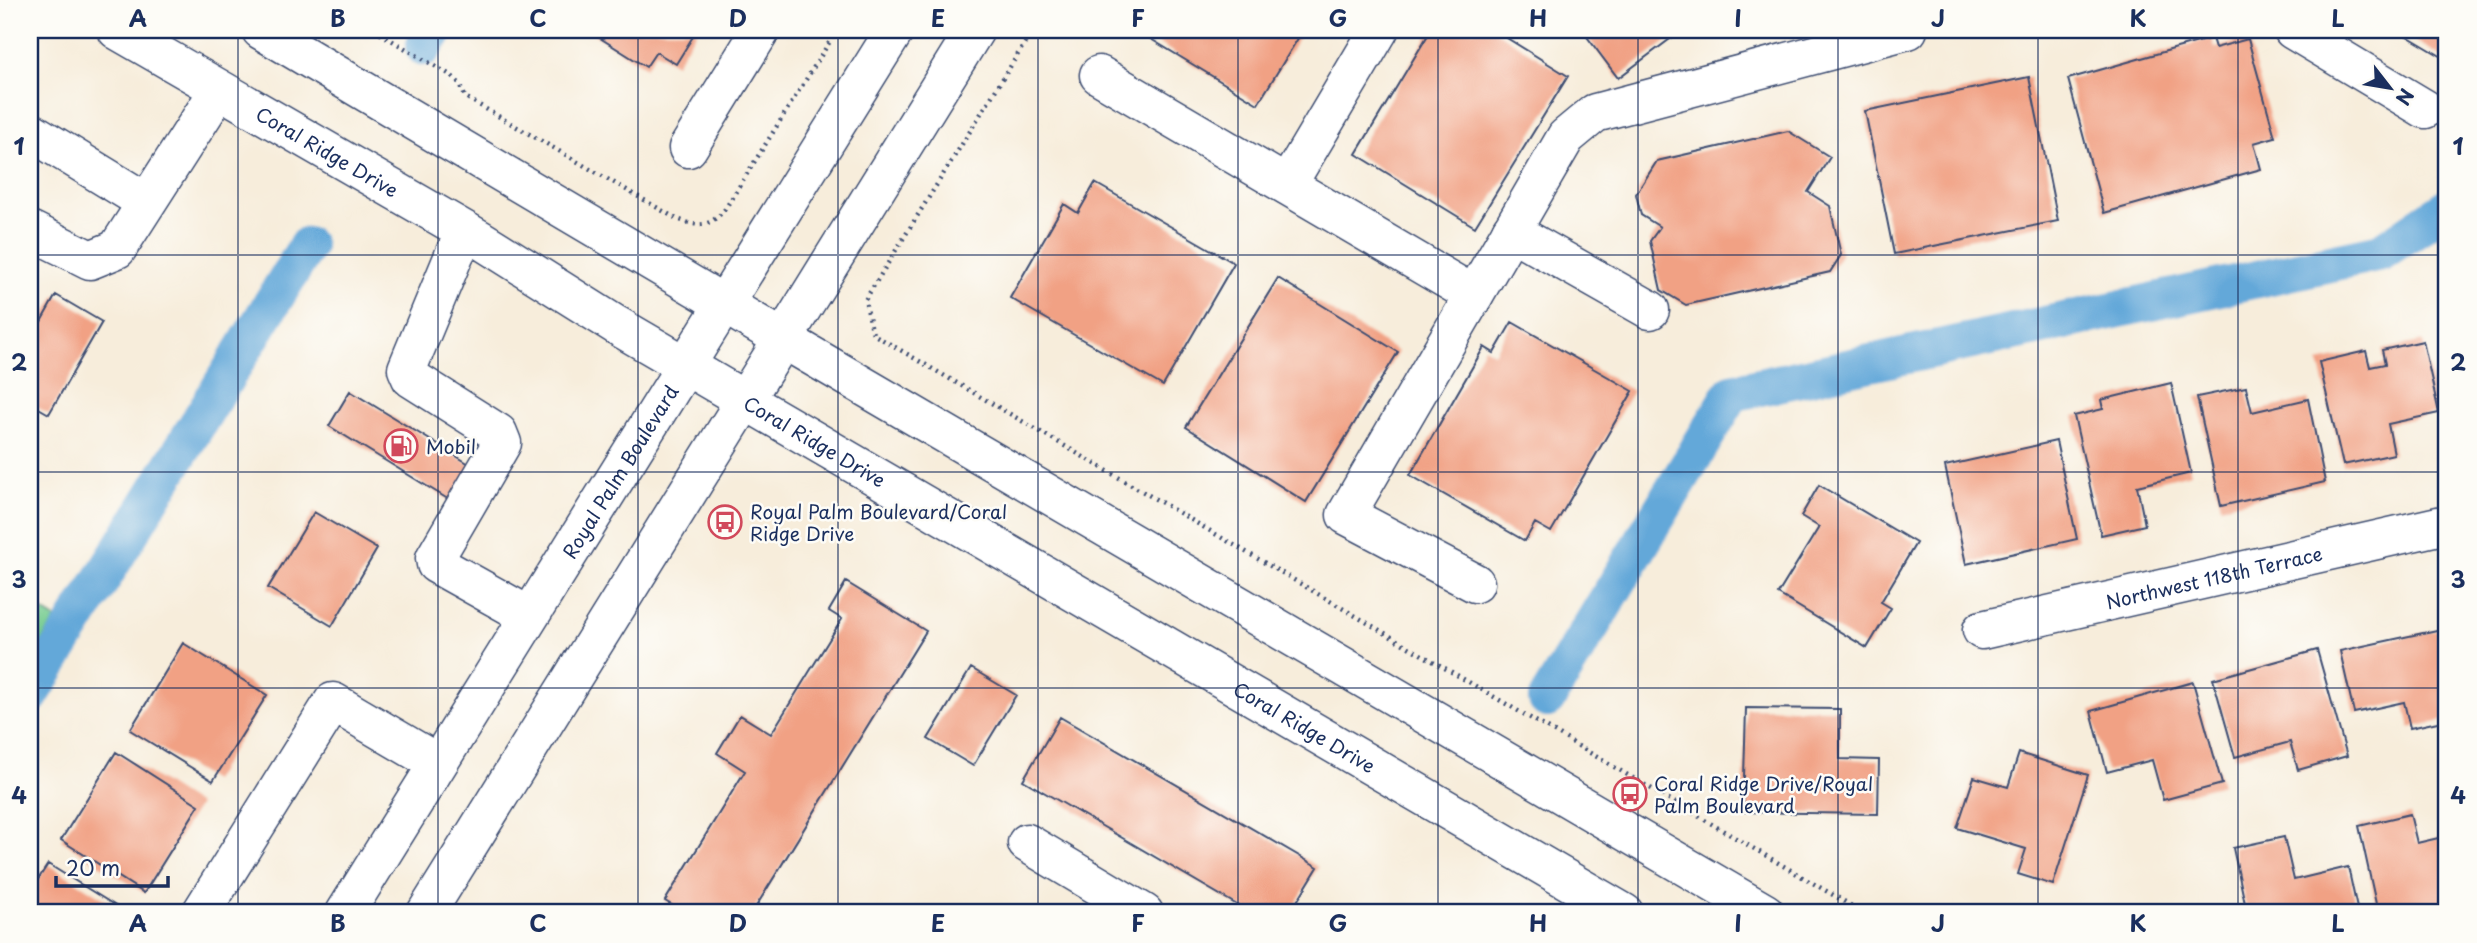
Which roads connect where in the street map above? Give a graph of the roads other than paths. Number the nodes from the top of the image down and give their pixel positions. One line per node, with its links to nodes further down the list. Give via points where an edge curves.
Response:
1 (117, 30): 11 (main road, Coral Ridge Drive)
2 (261, 30): 21 (main road)
3 (761, 30): 14 (main road)
4 (895, 30): 21 (main road, Royal Palm Boulevard)
5 (975, 30): 23 (main road)
6 (1379, 30): 15 (main road)
7 (1908, 30): 9 (main road)
8 (2293, 30): 12 (main road)
9 (1844, 38): 19 (main road, via 1595,113 1566,137)
10 (1099, 75): 15 (main road)
11 (219, 89): 16 (main road); 18 (main road, Coral Ridge Drive)
12 (2425, 108)
13 (30, 131): 16 (main road)
14 (688, 148)
15 (1287, 185): 20 (main road)
16 (146, 202): 17 (main road, via 117,249 90,260)
17 (30, 230)
18 (467, 232): 24 (main road, Coral Ridge Drive); 28 (main road, via 407,369 411,378 498,433 502,443 435,558 436,564)
19 (1511, 232): 20 (main road); 22 (main road)
20 (1474, 295): 27 (main road, via 1346,515)
21 (724, 303): 23 (main road); 24 (main road, Royal Palm Boulevard)
22 (1650, 310)
23 (783, 339): 25 (main road); 37 (main road)
24 (687, 365): 25 (main road, Coral Ridge Drive); 28 (main road, Royal Palm Boulevard)
25 (746, 400): 34 (main road); 36 (main road, Coral Ridge Drive)
26 (2447, 524): 29 (main road, Northwest 118th Terrace)
27 (1475, 583)
28 (528, 616): 30 (main road, Royal Palm Boulevard)
29 (1982, 630)
30 (437, 763): 32 (main road, via 333,702); 33 (main road, Royal Palm Boulevard)
31 (1027, 843): 35 (main road)
32 (201, 913)
33 (345, 913)
34 (426, 913)
35 (1144, 913)
36 (1624, 913)
37 (1765, 913)

